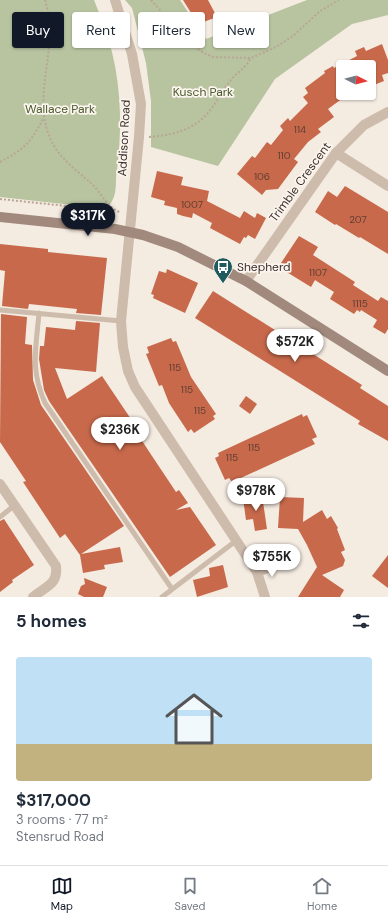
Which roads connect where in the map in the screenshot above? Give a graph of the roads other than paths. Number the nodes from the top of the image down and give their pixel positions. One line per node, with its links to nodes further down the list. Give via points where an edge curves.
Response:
1 (115, 0): 6 (street, Addison Road, via 132,54 140,104 140,137)
2 (388, 112): 3 (street, Trimble Crescent, via 364,125)
3 (336, 153): 4 (street); 7 (street, Trimble Crescent)
4 (388, 186)
5 (0, 217): 6 (street)
6 (129, 232): 7 (street, via 178,247); 10 (street, Addison Road)
7 (246, 281): 11 (street)
8 (0, 310): 9 (lane)
9 (39, 313): 10 (lane); 18 (lane, via 34,365 37,386)
10 (120, 321): 15 (street, Addison Road, via 122,347 135,387)
11 (388, 371)
12 (0, 484): 13 (street)
13 (14, 505): 14 (lane); 19 (street, via 56,566 55,582)
14 (0, 517)
15 (237, 540): 17 (street, Addison Road); 18 (lane)
16 (278, 564): 17 (street)
17 (257, 572): 21 (street, Addison Road)
18 (172, 589): 20 (lane)
19 (33, 597)
20 (162, 597)
21 (265, 597)

